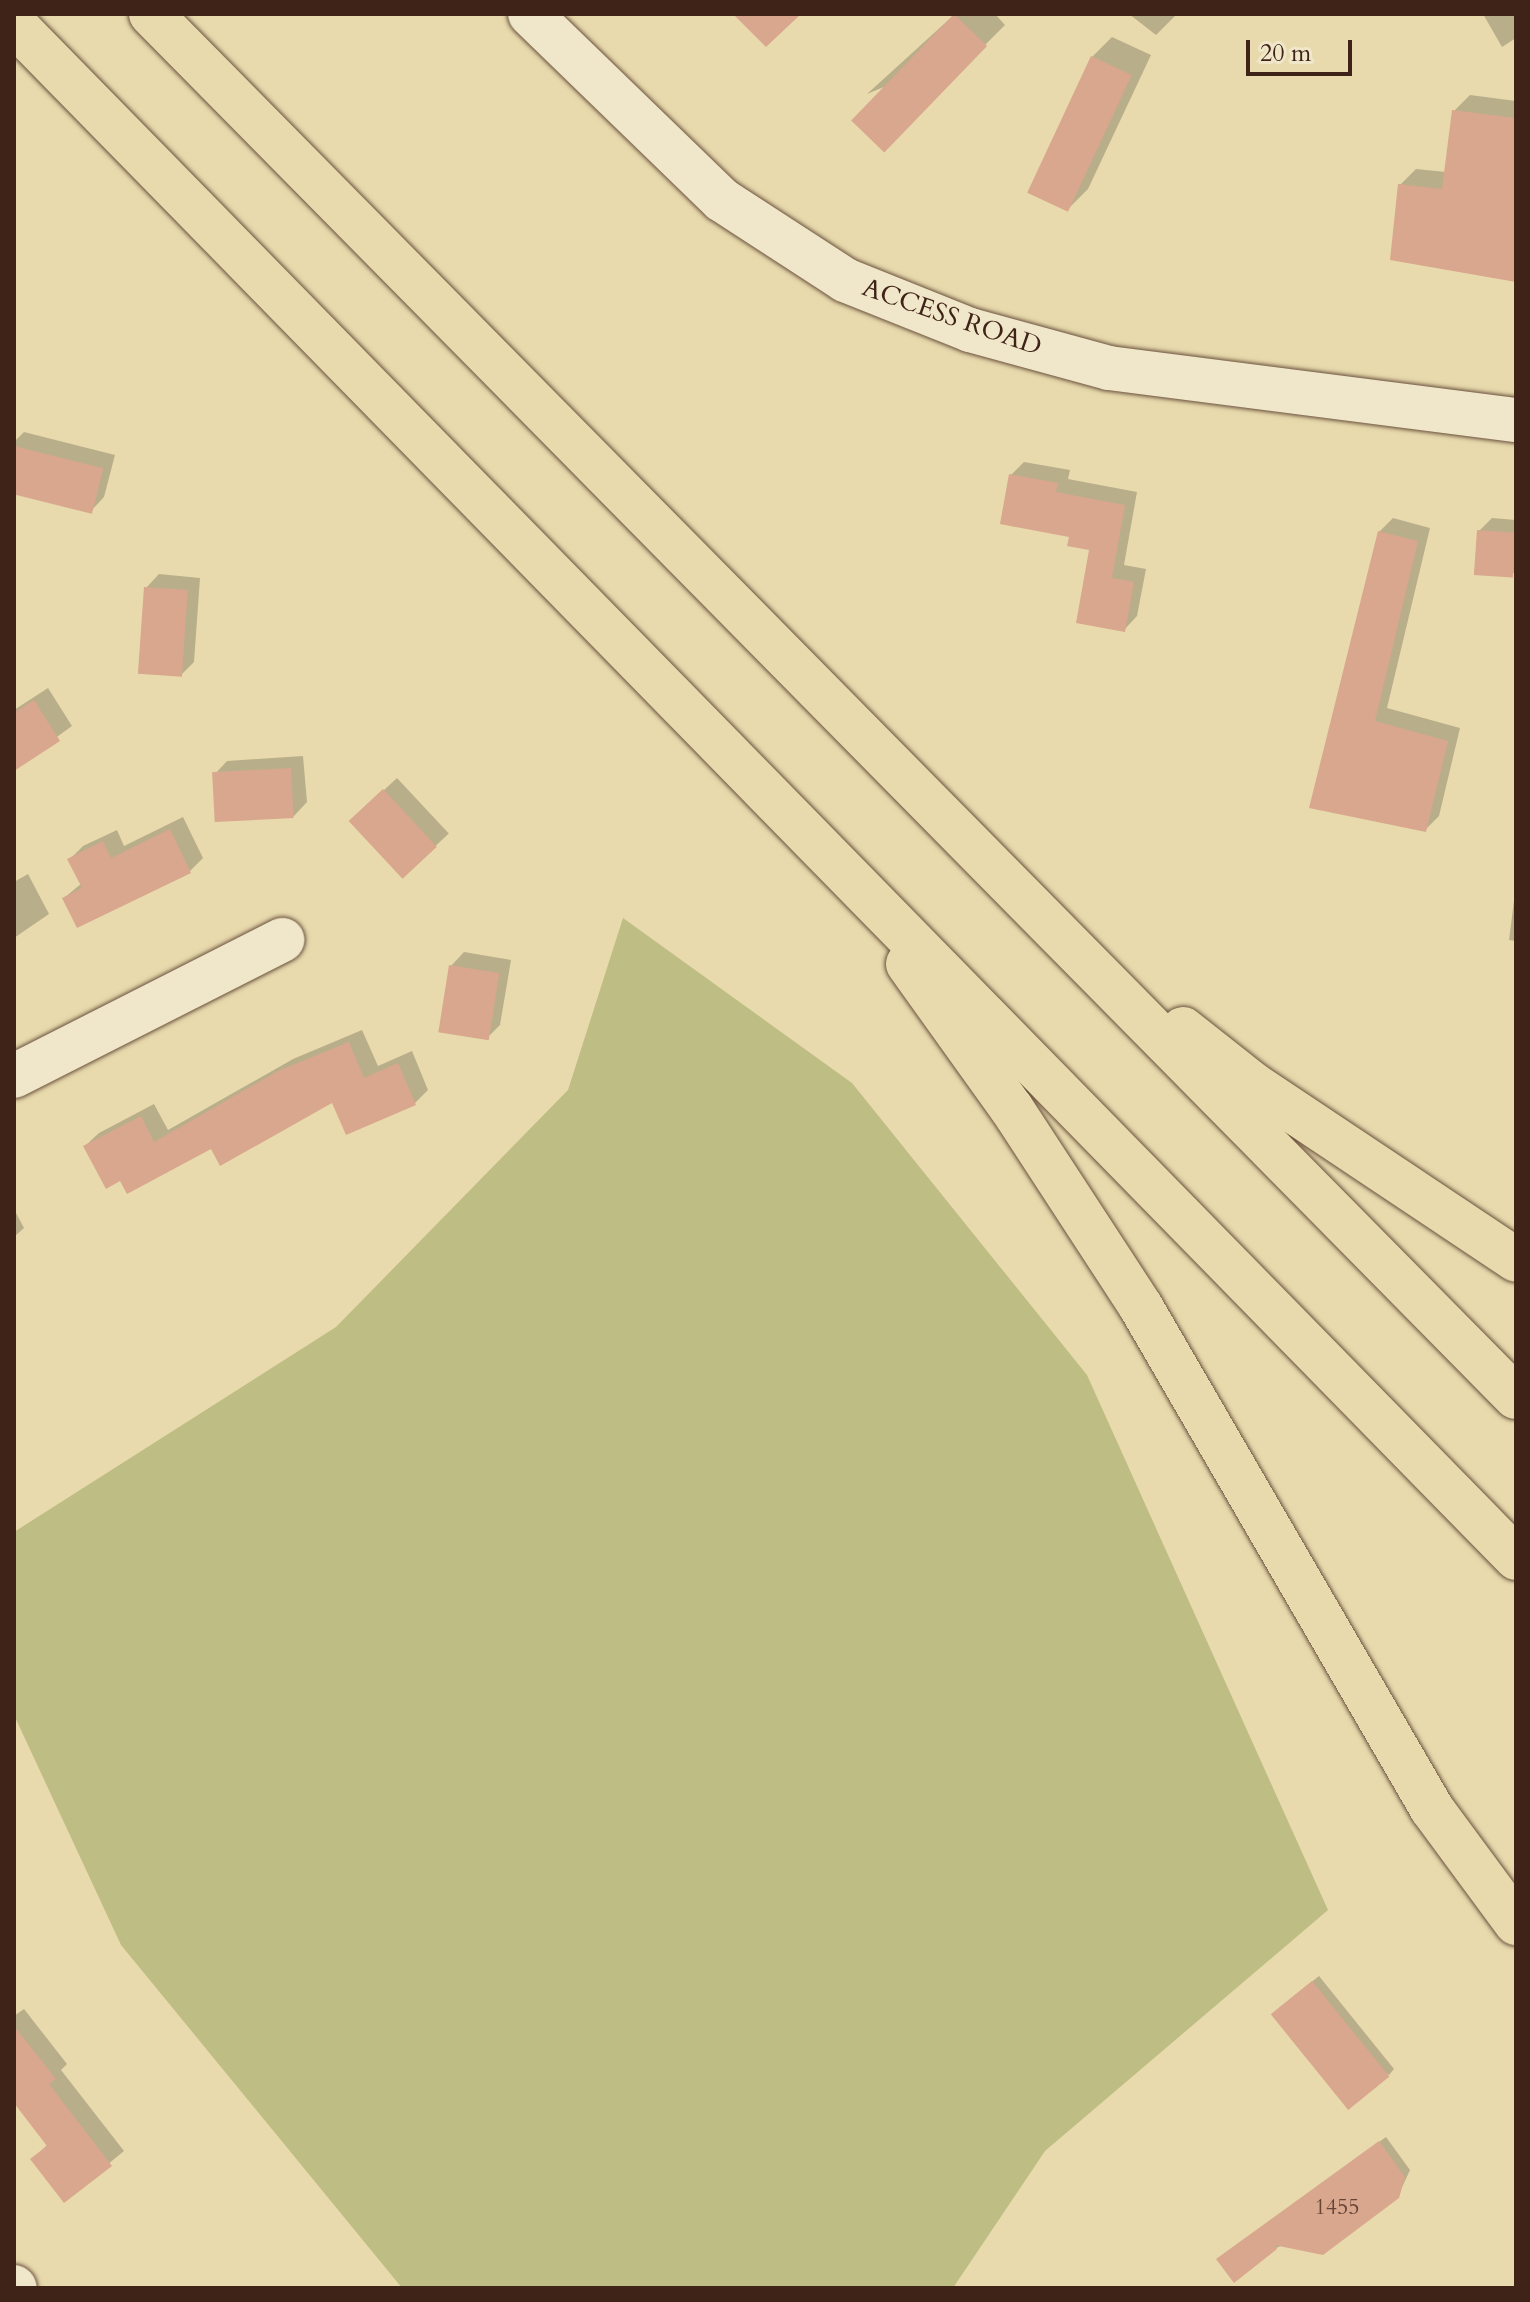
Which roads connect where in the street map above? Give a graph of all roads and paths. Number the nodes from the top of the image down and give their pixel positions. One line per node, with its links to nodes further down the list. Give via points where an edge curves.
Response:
1 (151, 14): 6 (highway)
2 (530, 14): 4 (street, ACCESS ROAD, via 722,200 845,280 970,330 1109,368)
3 (14, 24): 5 (highway)
4 (1516, 420)
5 (815, 836): 11 (highway); 12 (highway, via 1012,1109 1124,1280 1432,1809)
6 (1025, 903): 9 (highway, via 1254,1085); 10 (highway)
7 (282, 940): 8 (street)
8 (14, 1076)
9 (1516, 1260)
10 (1516, 1397)
11 (1516, 1558)
12 (1516, 1923)

